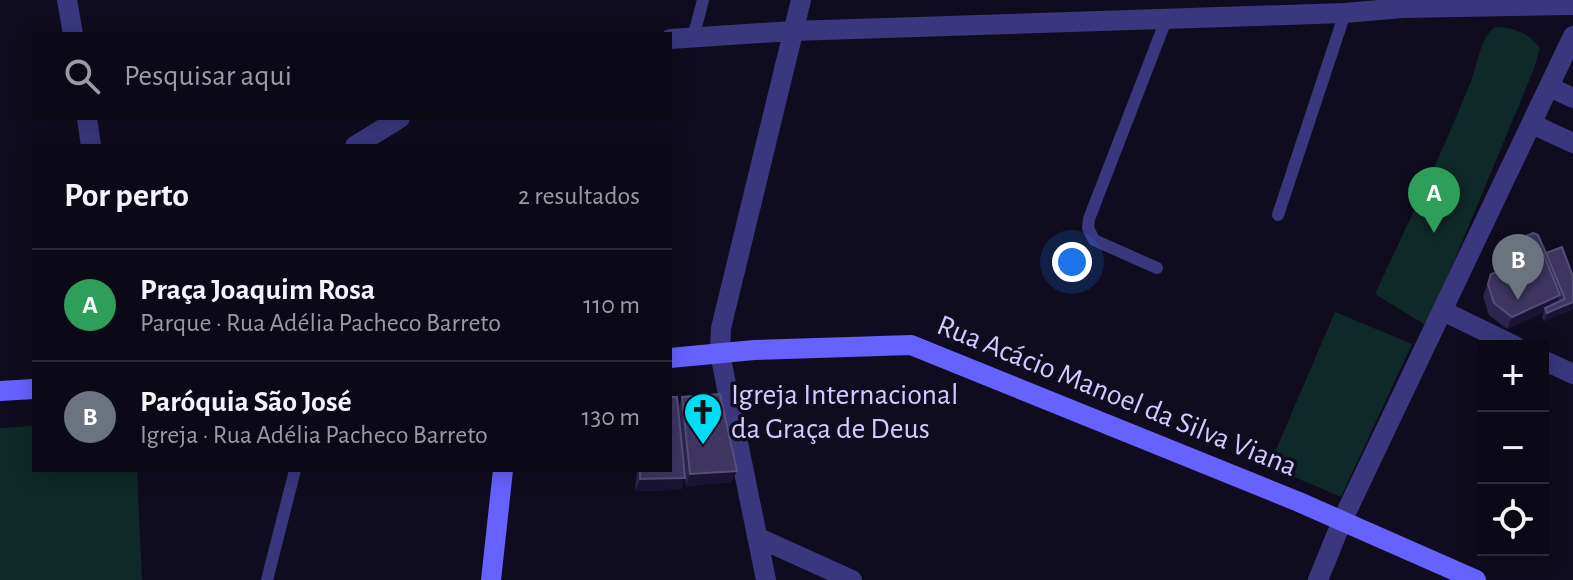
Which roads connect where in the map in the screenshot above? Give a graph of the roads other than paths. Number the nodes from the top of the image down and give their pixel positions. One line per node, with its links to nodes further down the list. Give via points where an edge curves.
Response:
1 (67, 0): 9 (street)
2 (703, 0): 11 (lane)
3 (801, 0): 8 (street)
4 (1404, 4): 5 (street); 6 (street)
5 (1573, 5)
6 (1345, 13): 7 (street); 21 (lane)
7 (1166, 20): 8 (street); 22 (lane, via 1088,228 1094,240)
8 (792, 31): 11 (street); 25 (street, via 721,328)
9 (73, 32)
10 (1573, 36): 13 (street)
11 (693, 38): 12 (street)
12 (672, 39)
13 (1550, 87): 14 (street); 17 (street)
14 (1573, 98)
15 (87, 120): 19 (street)
16 (397, 120): 20 (street)
17 (1532, 124): 18 (street); 23 (street)
18 (1573, 143)
19 (91, 144)
20 (358, 144)
21 (1278, 215)
22 (1157, 268)
23 (1443, 311): 24 (street); 33 (street)
24 (1503, 340)
25 (720, 354): 26 (main road, Rua Acácio Manoel da Silva Viana); 33 (main road, Rua Acácio Manoel da Silva Viana, via 911,345); 34 (street)
26 (672, 358)
27 (1549, 363): 28 (street)
28 (1573, 374)
29 (32, 389): 30 (main road)
30 (0, 391)
31 (294, 472): 35 (lane)
32 (503, 472): 36 (main road)
33 (1342, 521): 39 (street); 40 (main road, Rua Acácio Manoel da Silva Viana)
34 (759, 538): 37 (street); 38 (street)
35 (267, 580)
36 (491, 580)
37 (766, 580)
38 (852, 580)
39 (1318, 580)
40 (1476, 580)

